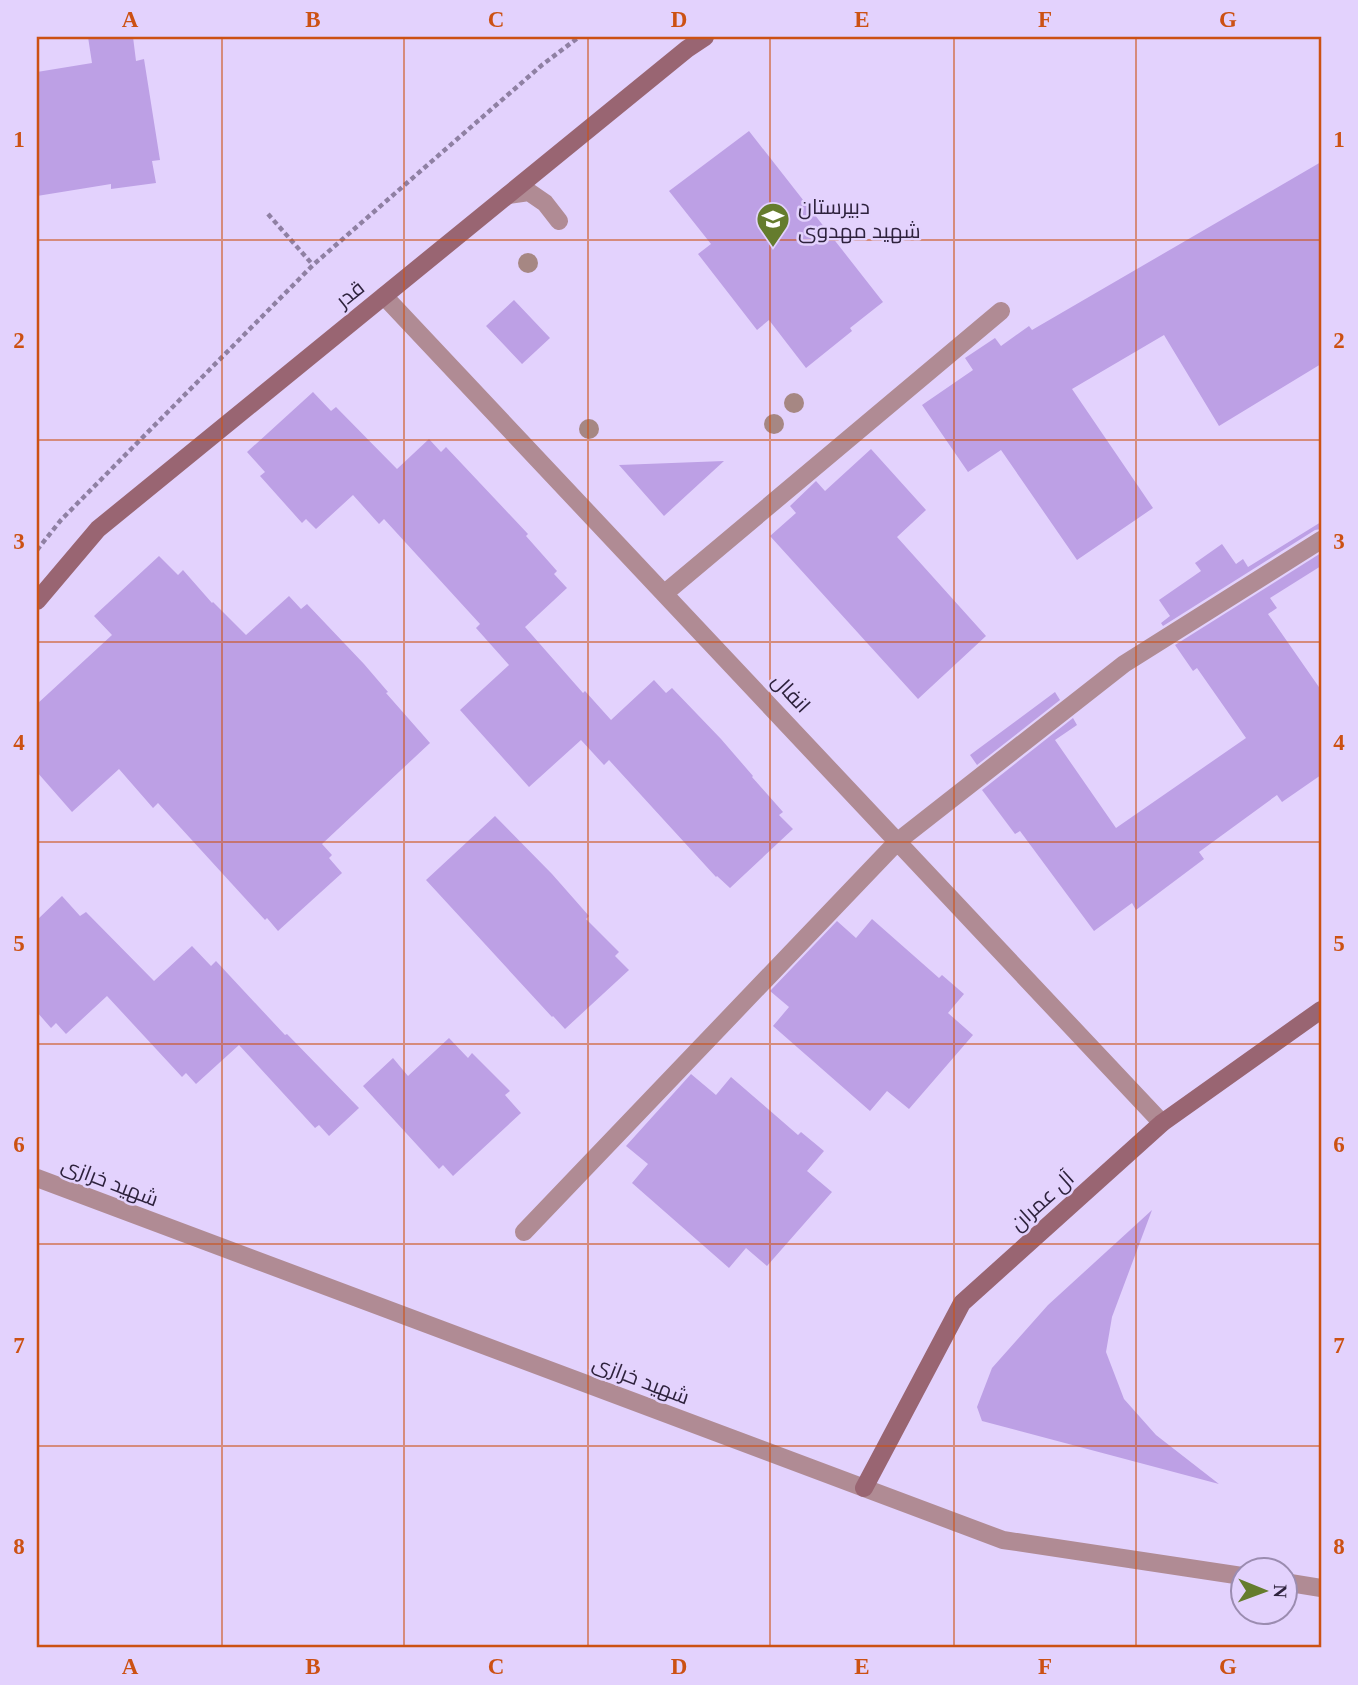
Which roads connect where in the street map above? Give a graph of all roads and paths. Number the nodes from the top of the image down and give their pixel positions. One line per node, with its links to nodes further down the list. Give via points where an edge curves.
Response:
1 (579, 37): 6 (path)
2 (705, 37): 3 (street, قدر)
3 (508, 195): 5 (street, via 528,192 545,203); 7 (street, قدر)
4 (268, 214): 6 (path)
5 (559, 221)
6 (313, 265): 10 (path, via 61,520)
7 (384, 296): 11 (street, انفال); 12 (street, قدر, via 98,529)
8 (1001, 311): 11 (street)
9 (1321, 540): 13 (street, via 1124,664)
10 (37, 550)
11 (665, 593): 13 (street, انفال)
12 (37, 601)
13 (898, 841): 15 (street, انفال); 17 (street)
14 (1321, 1010): 15 (street, آل عمران)
15 (1162, 1124): 18 (street, آل عمران, via 962,1303)
16 (37, 1178): 18 (street, شهید خرازی)
17 (524, 1232)
18 (864, 1488): 19 (street, شهید خرازی, via 1003,1539)
19 (1228, 1574)
20 (1298, 1584): 21 (street)
21 (1321, 1588)

